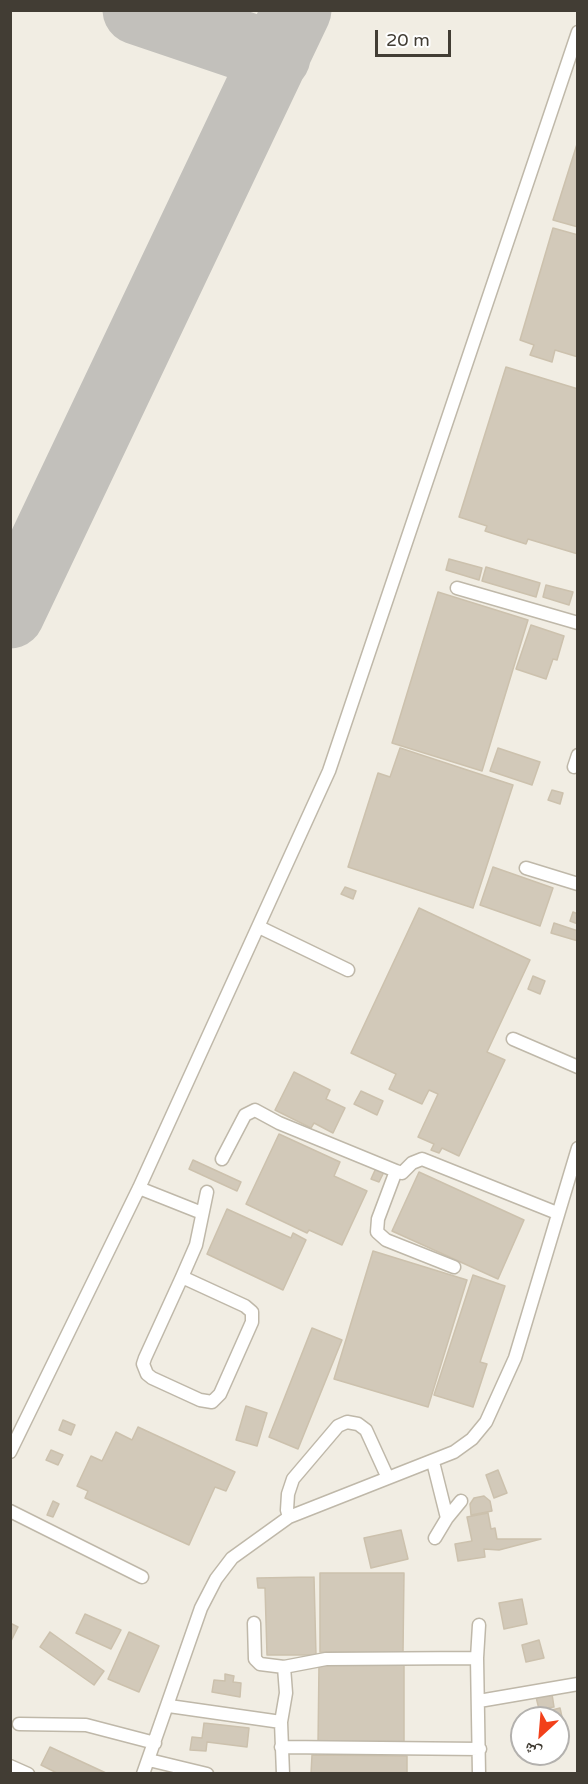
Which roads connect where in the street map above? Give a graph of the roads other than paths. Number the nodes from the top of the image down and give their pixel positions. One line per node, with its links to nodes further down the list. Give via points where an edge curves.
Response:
1 (578, 32): 6 (lane, via 344,732)
2 (457, 588): 3 (lane)
3 (578, 623)
4 (526, 868): 5 (lane)
5 (578, 884)
6 (259, 927): 7 (lane); 13 (lane)
7 (348, 970)
8 (513, 1039): 9 (lane)
9 (578, 1067)
10 (578, 1148): 16 (lane)
11 (222, 1159): 12 (lane, via 245,1115 255,1110)
12 (396, 1171): 16 (lane, via 402,1173 422,1159); 17 (lane, via 377,1232 386,1240)
13 (139, 1188): 15 (lane); 19 (lane)
14 (207, 1192): 15 (lane)
15 (202, 1213): 18 (lane, via 200,1235)
16 (557, 1213): 20 (lane, via 515,1358 486,1422 454,1452)
17 (454, 1267)
18 (182, 1276): 18 (lane, via 145,1358 144,1369 152,1378 212,1402 252,1322 252,1312)
19 (10, 1452)
20 (433, 1462): 21 (lane); 25 (lane)
21 (387, 1476): 24 (lane); 24 (lane, via 366,1430 347,1422 338,1426 293,1479 288,1494)
22 (461, 1501): 25 (lane)
23 (10, 1511): 27 (lane)
24 (289, 1517): 34 (lane, via 232,1558 216,1579 201,1608)
25 (447, 1518): 26 (lane)
26 (435, 1538)
27 (142, 1577)
28 (254, 1623): 31 (lane, via 257,1662)
29 (480, 1625): 30 (lane)
30 (477, 1658): 31 (lane, via 326,1659); 33 (lane)
31 (284, 1667): 35 (lane, via 286,1693)
32 (578, 1684): 33 (lane)
33 (479, 1701): 39 (lane)
34 (169, 1706): 35 (lane); 37 (lane)
35 (281, 1722): 38 (lane)
36 (19, 1724): 37 (lane, via 86,1725)
37 (155, 1743): 40 (lane)
38 (281, 1747): 39 (lane); 45 (lane)
39 (480, 1749): 46 (lane)
40 (149, 1760): 43 (lane); 44 (lane)
41 (10, 1766): 42 (lane)
42 (28, 1773)
43 (143, 1773)
44 (207, 1773)
45 (283, 1773)
46 (479, 1773)

